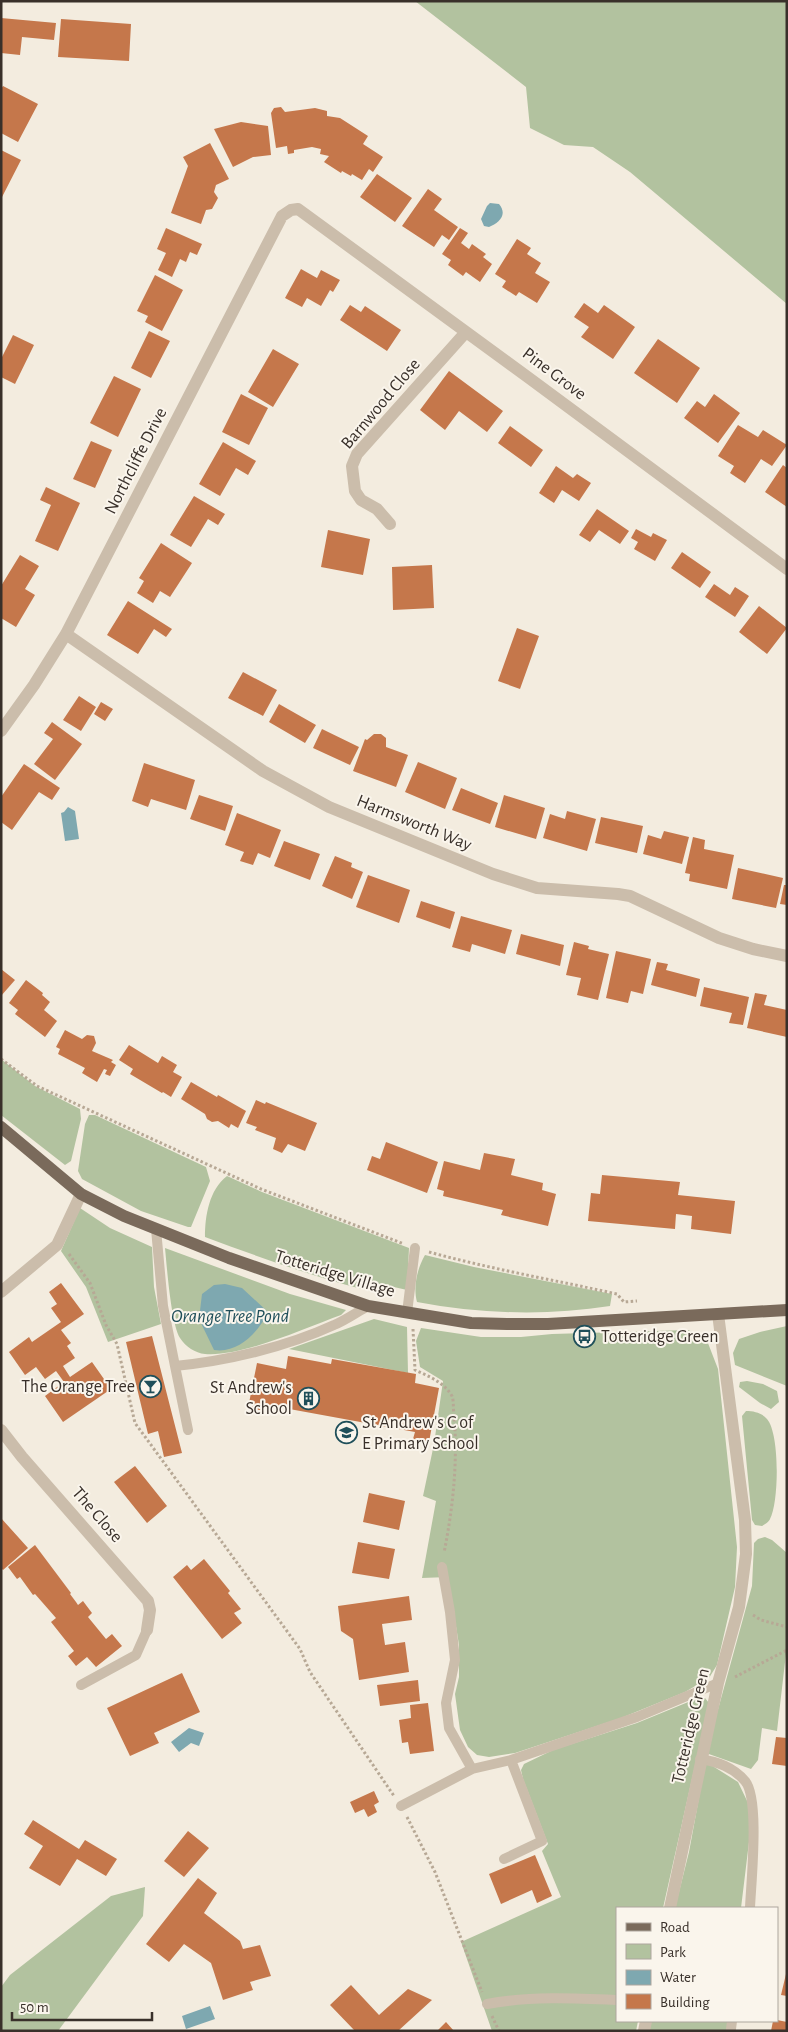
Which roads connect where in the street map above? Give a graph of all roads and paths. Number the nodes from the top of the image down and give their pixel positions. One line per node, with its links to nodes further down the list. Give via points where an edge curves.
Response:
1 (298, 209): 2 (street, Pine Grove); 5 (street, Northcliffe Drive, via 282,216)
2 (466, 332): 3 (street, Barnwood Close, via 354,460 354,491); 4 (street, Pine Grove)
3 (390, 524)
4 (787, 569)
5 (66, 634): 6 (street, Northcliffe Drive); 7 (street, Harmsworth Way, via 263,771 329,807 502,877 537,888 630,896 719,938)
6 (1, 731)
7 (787, 956)
8 (1, 1059): 13 (path, via 37,1086 253,1185)
9 (1, 1127): 10 (main road, Totteridge Village)
10 (81, 1194): 11 (main road, Totteridge Village); 12 (street)
11 (156, 1229): 16 (main road, Totteridge Village); 21 (lane, via 163,1306)
12 (60, 1241): 14 (street); 34 (path, via 90,1284 117,1344 135,1423 300,1649 310,1672)
13 (415, 1248): 15 (path, via 474,1264 617,1294 624,1302); 18 (lane)
14 (1, 1292)
15 (643, 1301)
16 (368, 1306): 18 (main road, Totteridge Village); 21 (lane, via 334,1325 228,1360)
17 (787, 1310): 19 (main road, Totteridge Village)
18 (407, 1313): 19 (main road, Totteridge Village, via 507,1324)
19 (718, 1314): 25 (street, Totteridge Green, via 745,1520 746,1554)
20 (413, 1326): 24 (path, via 414,1370 432,1377 452,1397 456,1442 453,1507)
21 (175, 1366): 23 (lane)
22 (1, 1430): 27 (street, The Close, via 148,1601)
23 (188, 1430)
24 (442, 1567): 33 (lane, via 455,1660 446,1703 450,1728)
25 (739, 1607): 26 (path, via 761,1620); 30 (street, Totteridge Green)
26 (787, 1627)
27 (147, 1630): 29 (lane, via 136,1655)
28 (787, 1650): 30 (path)
29 (81, 1685)
30 (717, 1685): 31 (street, Totteridge Green); 32 (lane)
31 (700, 1759): 36 (street, Totteridge Green); 37 (lane, via 722,1763 746,1782 754,1806)
32 (511, 1760): 33 (lane); 35 (lane, via 542,1842)
33 (472, 1769): 34 (lane)
34 (401, 1806): 39 (path, via 435,1872)
35 (504, 1858)
36 (670, 1907)
37 (750, 1907)
38 (616, 2000): 39 (lane, via 512,1999)
39 (487, 2004)

